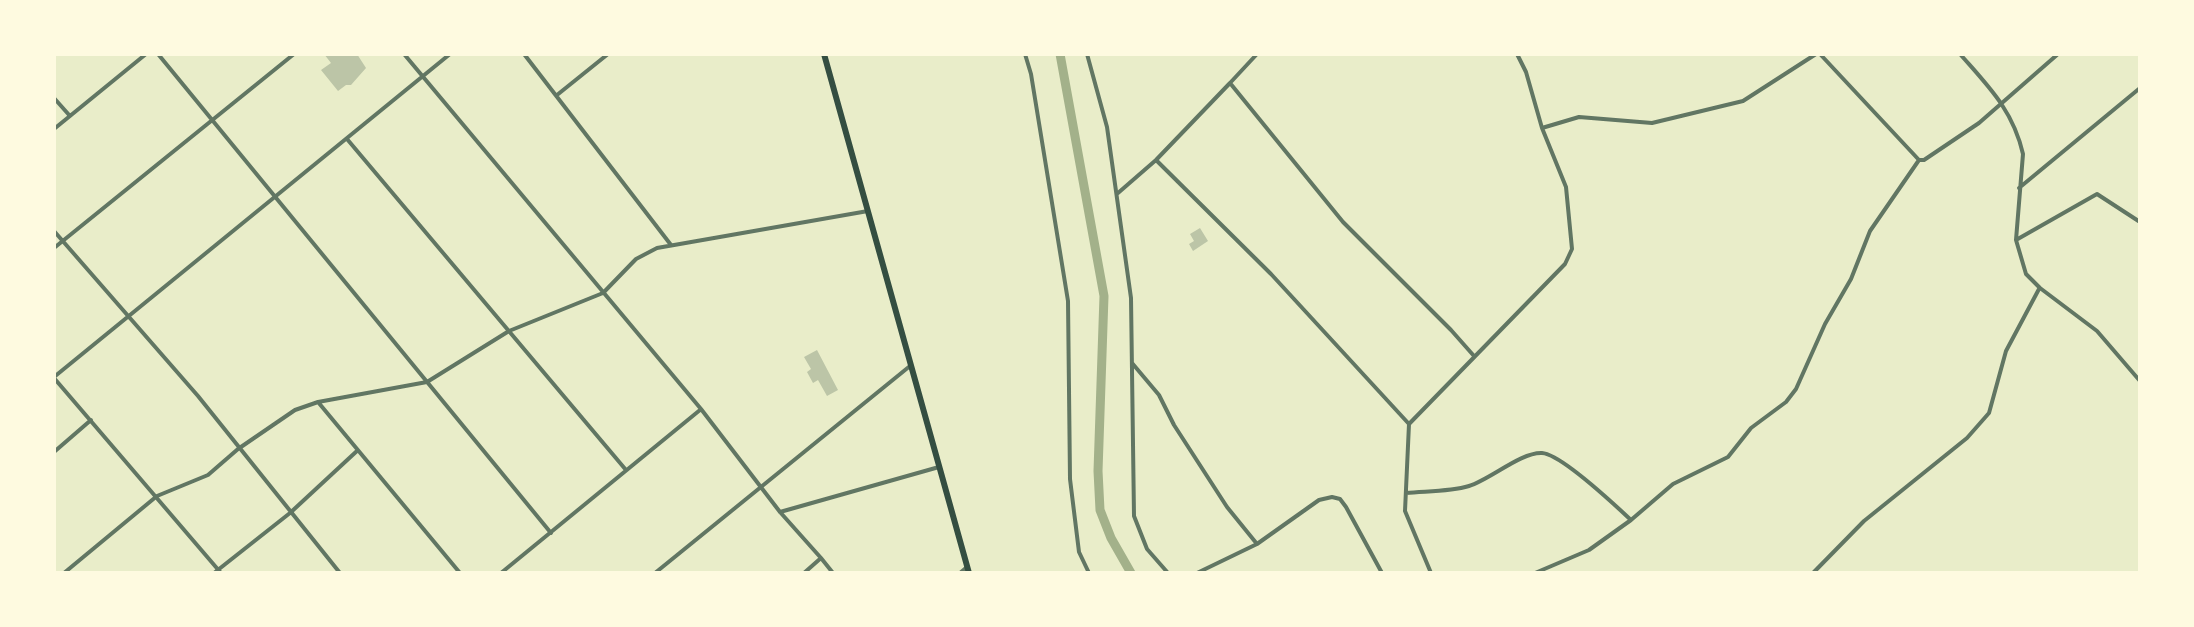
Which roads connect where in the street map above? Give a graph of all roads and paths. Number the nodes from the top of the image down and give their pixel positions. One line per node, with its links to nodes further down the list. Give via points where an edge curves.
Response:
1 (133, 54): 17 (street)
2 (146, 54): 17 (street)
3 (158, 54): 25 (street)
4 (294, 54): 25 (street)
5 (404, 54): 18 (street)
6 (450, 54): 18 (street)
7 (524, 54): 21 (street)
8 (608, 54): 21 (street)
9 (824, 54): 34 (highway)
10 (1025, 54): 79 (street, via 1067,292 1070,479 1079,552)
11 (1087, 54): 32 (street)
12 (1257, 54): 19 (street)
13 (1517, 54): 26 (street)
14 (1818, 54): 26 (street, via 1743,101 1652,123 1579,117); 30 (street)
15 (1960, 54): 23 (street)
16 (2058, 54): 23 (street)
17 (138, 60): 24 (street)
18 (423, 77): 28 (street); 42 (street)
19 (1230, 83): 29 (street); 45 (street, via 1343,222)
20 (2140, 88): 31 (street)
21 (557, 95): 39 (street)
22 (54, 98): 24 (street)
23 (2003, 102): 30 (street); 31 (street, via 2023,154)
24 (70, 116): 27 (street)
25 (212, 119): 33 (street); 38 (street)
26 (1542, 128): 45 (street, via 1566,187 1572,249 1565,264)
27 (54, 129)
28 (347, 139): 33 (street); 44 (street)
29 (1156, 160): 32 (street); 54 (street, via 1271,274)
30 (1919, 160): 65 (street, via 1870,231 1851,279 1786,402 1751,428 1728,457 1673,484)
31 (2019, 188): 37 (street)
32 (1118, 193): 46 (street, via 1131,298)
33 (276, 197): 43 (street); 50 (street)
34 (868, 211): 39 (street); 47 (highway)
35 (2140, 222): 37 (street, via 2097,194)
36 (54, 231): 38 (street)
37 (2016, 240): 41 (street, via 2026,274)
38 (63, 241): 40 (street); 43 (street)
39 (671, 245): 42 (street, via 636,259)
40 (54, 248)
41 (2040, 288): 49 (street, via 2097,331); 85 (street, via 2006,351 1989,413 1967,438 1864,521)
42 (603, 293): 44 (street); 52 (street)
43 (129, 318): 48 (street); 55 (street)
44 (509, 331): 50 (street); 59 (street)
45 (1474, 356): 54 (street)
46 (1131, 362): 67 (street, via 1159,395 1227,507); 80 (street, via 1134,516 1147,549)
47 (910, 366): 58 (highway); 60 (street)
48 (54, 378): 53 (street)
49 (2140, 381)
50 (427, 382): 51 (street); 66 (street)
51 (318, 402): 55 (street, via 295,410); 56 (street)
52 (701, 409): 59 (street); 60 (street)
53 (91, 420): 57 (street); 62 (street)
54 (1409, 424): 61 (street)
55 (238, 449): 62 (street, via 200,480); 64 (street)
56 (358, 450): 64 (street); 73 (street)
57 (54, 452)
58 (939, 467): 63 (street); 69 (highway)
59 (626, 470): 66 (street)
60 (762, 488): 63 (street); 75 (street)
61 (1406, 493): 65 (street, via 1466,487 1530,454 1545,453 1592,484); 83 (street, via 1405,511)
62 (157, 496): 70 (street); 71 (street)
63 (780, 512): 68 (street)
64 (290, 513): 70 (street); 72 (street)
65 (1631, 520): 84 (street, via 1589,550)
66 (551, 533): 74 (street)
67 (1257, 544): 81 (street); 82 (street, via 1319,500 1332,497 1346,507)
68 (821, 558): 76 (street); 77 (street)
69 (968, 570): 78 (street)
70 (218, 572)
71 (64, 573)
72 (340, 573)
73 (460, 573)
74 (501, 573)
75 (655, 573)
76 (804, 573)
77 (833, 573)
78 (960, 573)
79 (1089, 573)
80 (1168, 573)
81 (1197, 573)
82 (1382, 573)
83 (1431, 573)
84 (1535, 573)
85 (1813, 573)

